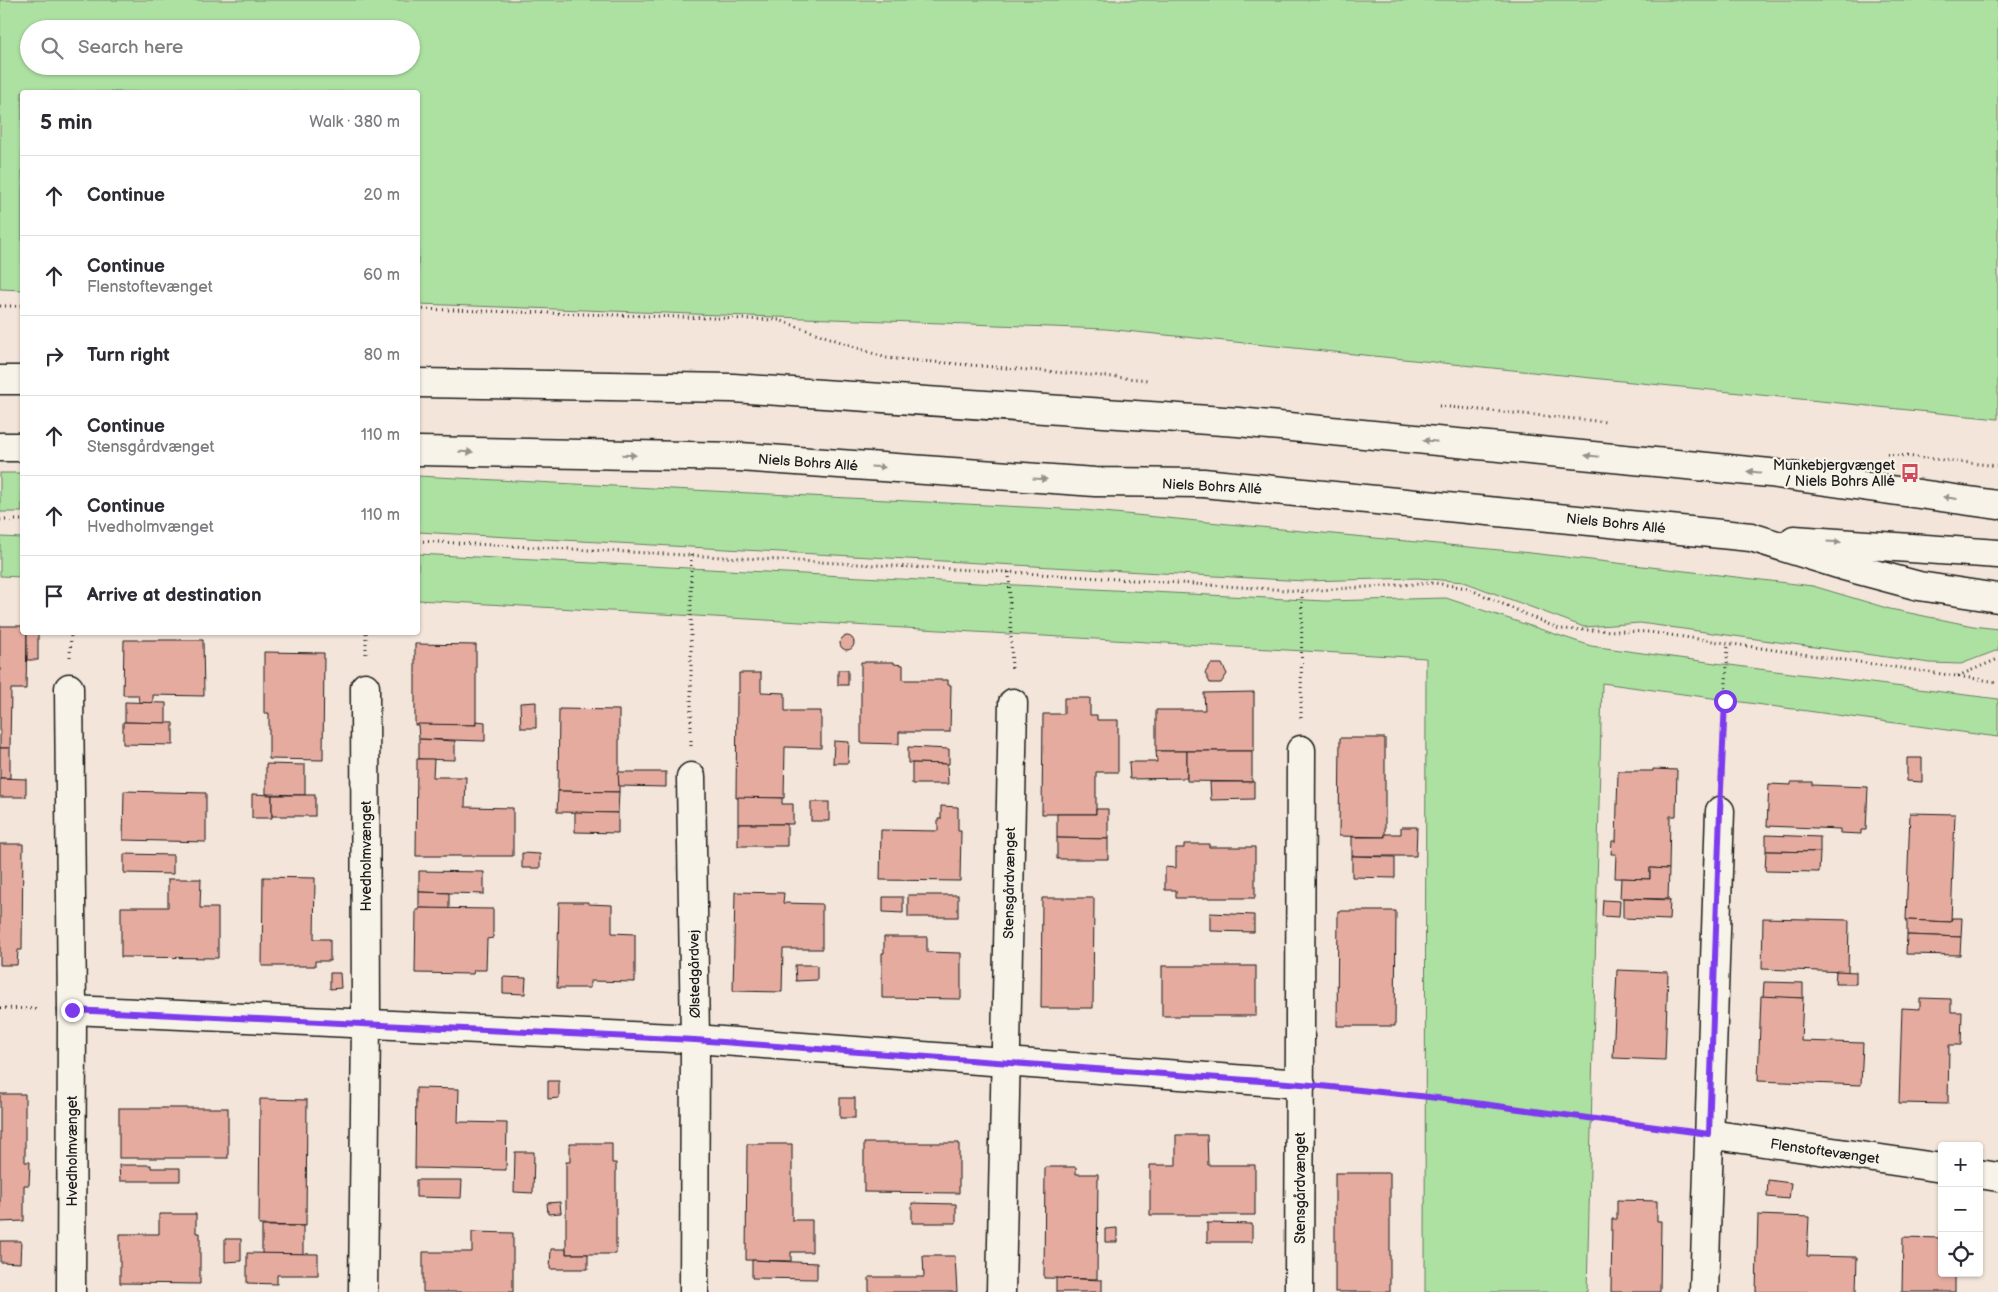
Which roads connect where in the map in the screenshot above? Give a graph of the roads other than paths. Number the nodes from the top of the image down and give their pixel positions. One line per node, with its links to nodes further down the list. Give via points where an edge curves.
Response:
1 (0, 380): 2 (street)
2 (20, 380)
3 (420, 383): 7 (street, one-way to 3, via 1770,474 1238,422 733,388)
4 (0, 447): 5 (street)
5 (20, 447)
6 (420, 452): 8 (street, Niels Bohrs Allé, one-way to 8, via 740,457 1095,482 1203,483)
7 (1998, 505)
8 (1750, 537): 9 (street, one-way to 9); 10 (street, Niels Bohrs Allé, via 1919,586)
9 (1998, 554)
10 (1998, 598)
11 (365, 687): 18 (street, Hvedholmvænget)
12 (69, 688): 17 (street, Hvedholmvænget)
13 (1013, 703): 20 (street, Stensgårdvænget)
14 (1301, 750): 21 (street, Stensgårdvænget)
15 (691, 777): 19 (street, Ølstedgårdvej)
16 (1720, 811): 22 (street)
17 (72, 1010): 18 (street); 26 (street, Hvedholmvænget)
18 (366, 1024): 19 (street); 27 (street, Hvedholmvænget)
19 (695, 1040): 20 (street); 28 (street, Ølstedgårdvej)
20 (1005, 1062): 21 (street); 29 (street, Stensgårdvænget)
21 (1301, 1084): 30 (street, Stensgårdvænget)
22 (1709, 1134): 23 (street, Flenstoftevænget); 31 (street)
23 (1938, 1167)
24 (1983, 1175): 25 (street)
25 (1998, 1177)
26 (71, 1292)
27 (363, 1292)
28 (694, 1292)
29 (1000, 1292)
30 (1299, 1292)
31 (1704, 1292)

